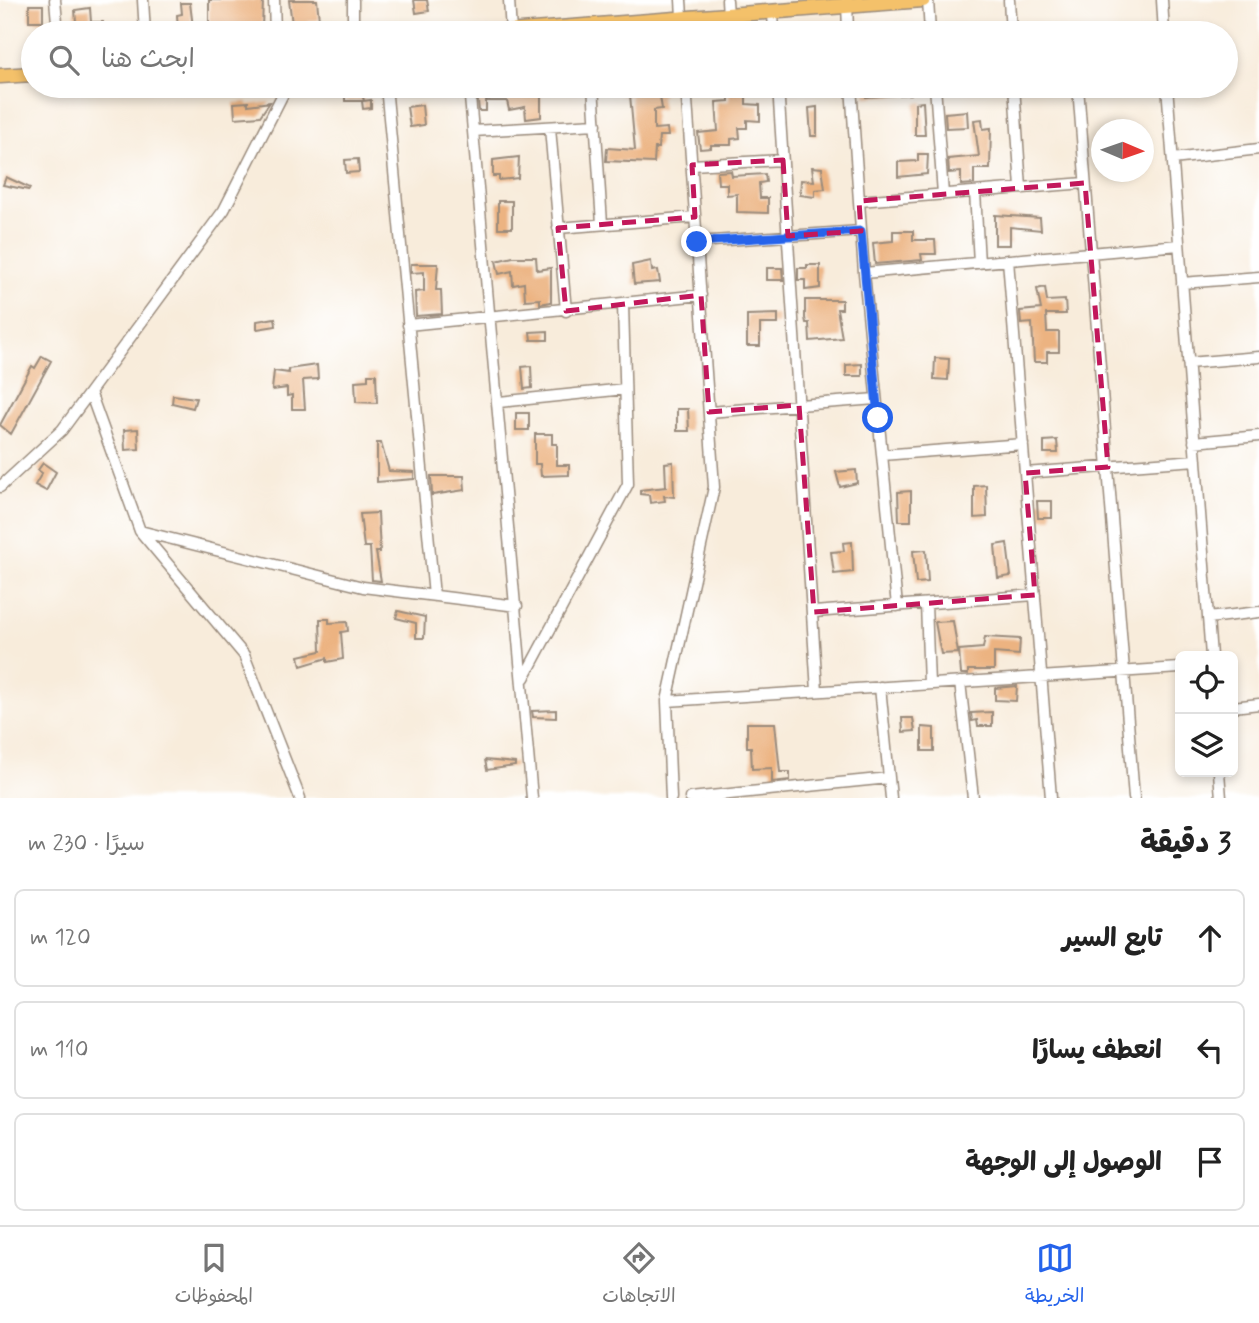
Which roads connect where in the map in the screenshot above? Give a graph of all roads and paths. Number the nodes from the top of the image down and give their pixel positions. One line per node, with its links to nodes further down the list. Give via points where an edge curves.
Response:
1 (55, 0): 13 (street)
2 (143, 0): 14 (street)
3 (274, 0): 15 (street)
4 (353, 0): 16 (street)
5 (509, 0): 17 (street)
6 (681, 0): 18 (street)
7 (925, 0): 10 (main road); 22 (street)
8 (1009, 0): 23 (street)
9 (1162, 0): 24 (street)
10 (846, 3): 12 (main road); 21 (street)
11 (727, 8): 12 (main road); 19 (main road)
12 (773, 12): 20 (street)
13 (57, 21)
14 (144, 21)
15 (275, 21)
16 (353, 21)
17 (511, 21)
18 (682, 21)
19 (694, 21)
20 (773, 21)
21 (847, 21)
22 (928, 21)
23 (1010, 21)
24 (1163, 21)
25 (21, 75): 26 (main road)
26 (0, 76)
27 (281, 98): 71 (street, via 224,210)
28 (387, 98): 67 (street)
29 (470, 98): 40 (street)
30 (594, 98): 38 (street)
31 (687, 98): 44 (street)
32 (779, 98): 43 (street)
33 (852, 98): 49 (street)
34 (936, 98): 48 (street)
35 (1015, 98): 46 (street)
36 (1079, 98): 45 (street)
37 (1168, 98): 42 (street)
38 (596, 124): 39 (street); 51 (street)
39 (550, 128): 40 (street); 52 (street)
40 (473, 131): 66 (street)
41 (1259, 149): 42 (street)
42 (1173, 159): 56 (street)
43 (783, 160): 44 (street); 54 (street)
44 (692, 164): 50 (street)
45 (1086, 183): 46 (street); 57 (street)
46 (1021, 188): 47 (street)
47 (975, 192): 48 (street); 59 (street)
48 (943, 194): 49 (street)
49 (859, 201): 53 (street)
50 (695, 217): 51 (street); 55 (street)
51 (603, 224): 52 (street)
52 (558, 228): 65 (street)
53 (861, 231): 54 (street); 60 (street)
54 (788, 236): 55 (street); 74 (street)
55 (697, 242): 63 (street)
56 (1179, 245): 57 (street); 62 (street)
57 (1091, 253): 58 (street); 81 (street)
58 (1008, 260): 59 (street); 78 (street)
59 (979, 263): 60 (street)
60 (864, 273): 72 (street)
61 (1259, 277): 62 (street)
62 (1182, 283): 69 (street)
63 (701, 295): 64 (street); 75 (street)
64 (623, 304): 65 (street); 70 (street)
65 (566, 311): 66 (street)
66 (492, 319): 67 (street); 73 (street)
67 (408, 325): 85 (street)
68 (1259, 357): 69 (street)
69 (1188, 363): 77 (street)
70 (625, 389): 73 (street); 97 (street, via 628,484)
71 (90, 392): 83 (street, via 62,430); 84 (street)
72 (876, 399): 74 (street); 79 (street)
73 (499, 402): 88 (street)
74 (799, 405): 75 (street); 90 (street)
75 (709, 412): 102 (street, via 714,487)
76 (1259, 436): 77 (street)
77 (1194, 442): 80 (street)
78 (1023, 444): 79 (street); 82 (street)
79 (882, 455): 89 (street)
80 (1196, 460): 81 (street); 92 (street)
81 (1108, 467): 82 (street); 95 (street)
82 (1025, 473): 86 (street)
83 (0, 487)
84 (140, 531): 85 (street, via 363,587); 107 (street, via 244,655)
85 (434, 596): 88 (street)
86 (1035, 596): 87 (street); 96 (street)
87 (926, 604): 89 (street); 99 (street)
88 (517, 606): 97 (street)
89 (897, 606): 90 (street)
90 (814, 612): 101 (street)
91 (1259, 612): 92 (street)
92 (1208, 618): 93 (street)
93 (1211, 651)
94 (1175, 668): 95 (street)
95 (1124, 671): 96 (street); 114 (street)
96 (1041, 677): 98 (street); 113 (street)
97 (524, 678): 108 (street)
98 (960, 682): 99 (street); 112 (street)
99 (929, 684): 100 (street)
100 (880, 687): 101 (street); 106 (street)
101 (817, 691): 102 (street)
102 (667, 701): 109 (street)
103 (1259, 704): 104 (street)
104 (1238, 706)
105 (1219, 777): 115 (street)
106 (889, 778): 110 (street); 111 (street)
107 (300, 798)
108 (532, 798)
109 (671, 798)
110 (691, 798)
111 (891, 798)
112 (973, 798)
113 (1051, 798)
114 (1134, 798)
115 (1221, 798)

